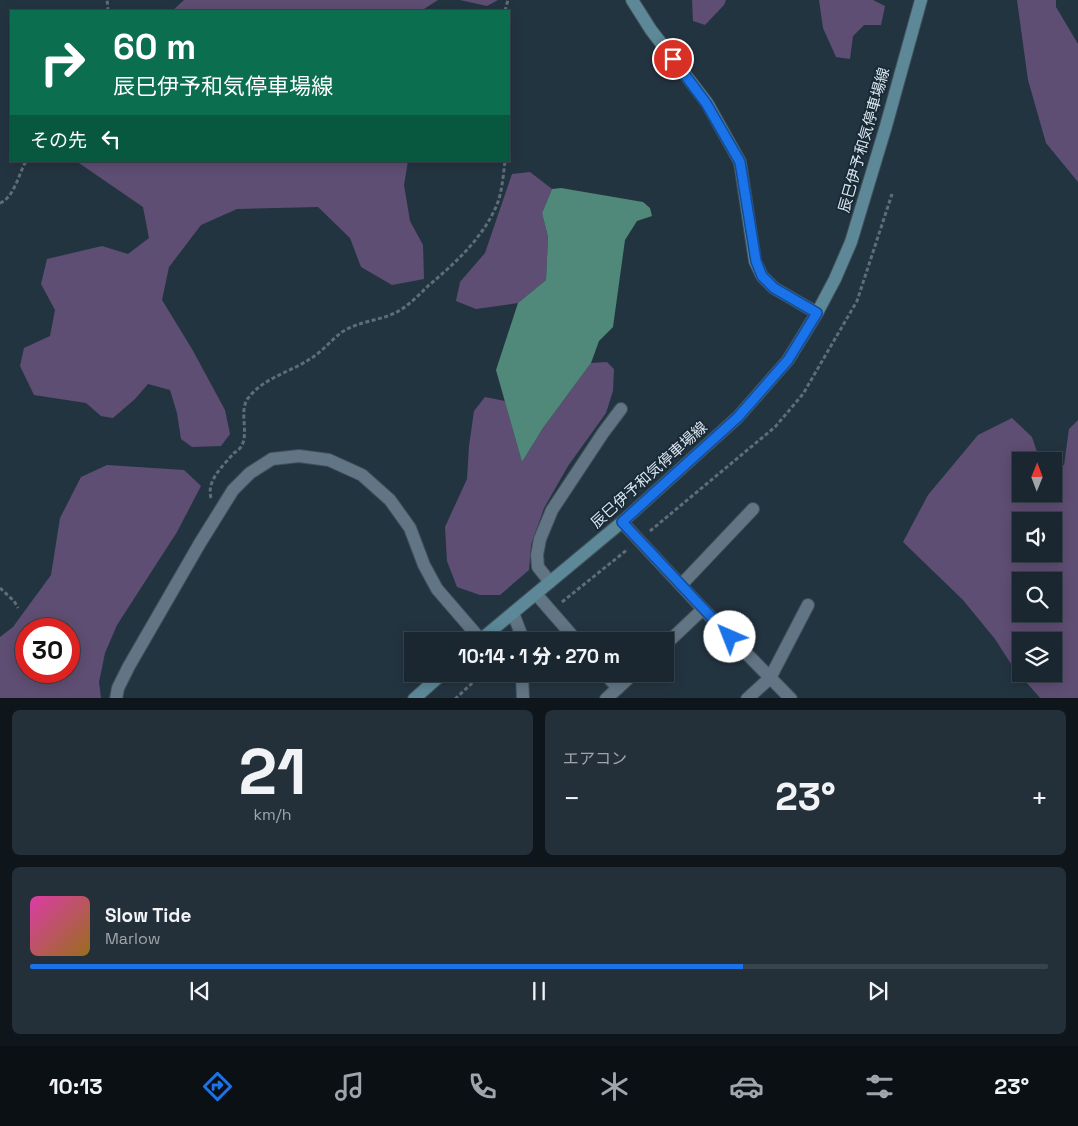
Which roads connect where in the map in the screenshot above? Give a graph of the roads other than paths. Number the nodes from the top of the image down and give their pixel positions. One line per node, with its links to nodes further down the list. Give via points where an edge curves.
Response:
1 (632, 0): 3 (main road, via 650,30 706,103 740,162 756,261 762,276 774,288)
2 (921, 0): 3 (main road, 辰巳伊予和気停車場線, via 851,242)
3 (817, 313): 6 (main road, 辰巳伊予和気停車場線, via 788,360 738,417)
4 (622, 409): 7 (street, via 552,510 537,555 538,566)
5 (753, 509): 8 (street)
6 (622, 522): 7 (main road, 辰巳伊予和気停車場線); 8 (street)
7 (550, 582): 9 (main road, 辰巳伊予和気停車場線)
8 (682, 586): 11 (street)
9 (536, 594): 12 (main road, 辰巳伊予和気停車場線); 16 (street)
10 (808, 605): 18 (street)
11 (704, 609): 17 (street); 18 (street)
12 (513, 613): 14 (main road, 辰巳伊予和気停車場線); 15 (street)
13 (473, 632): 24 (street, via 437,589 410,528 390,500 362,475 329,460 299,456 272,459 250,473 233,490 129,666)
14 (490, 632)
15 (520, 632)
16 (569, 632)
17 (674, 637)
18 (770, 678): 28 (street); 29 (street)
19 (433, 682): 25 (main road)
20 (522, 682): 26 (street)
21 (612, 682): 23 (street)
22 (624, 682): 23 (street)
23 (618, 688): 27 (street)
24 (116, 698)
25 (414, 698)
26 (523, 698)
27 (606, 698)
28 (747, 698)
29 (791, 698)

